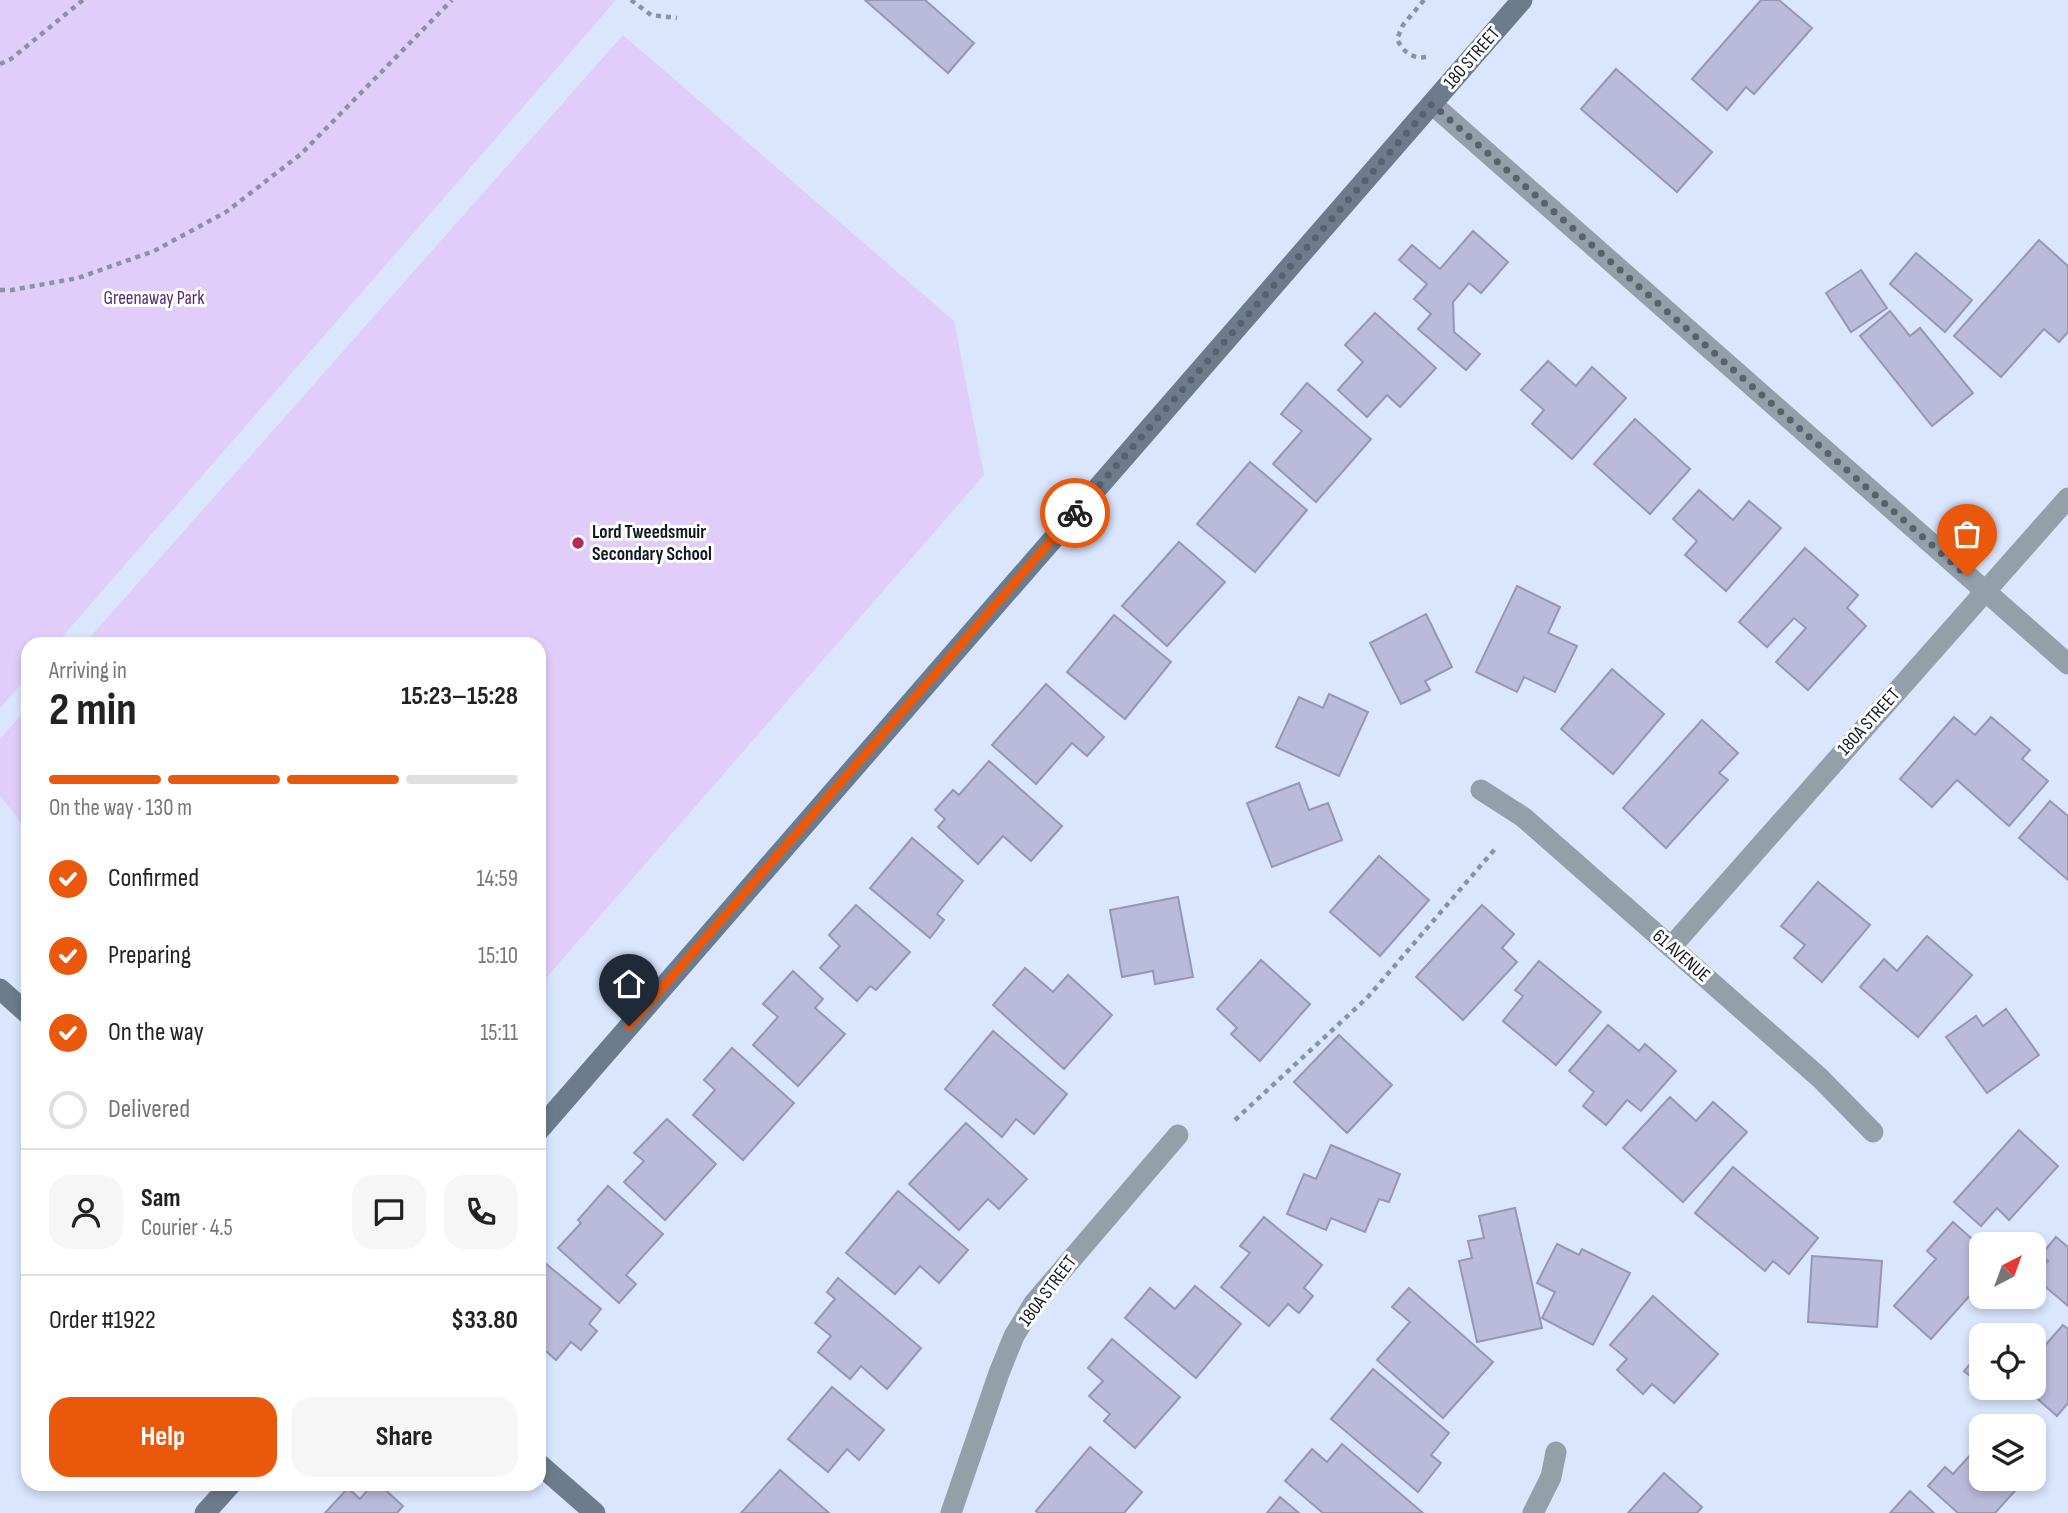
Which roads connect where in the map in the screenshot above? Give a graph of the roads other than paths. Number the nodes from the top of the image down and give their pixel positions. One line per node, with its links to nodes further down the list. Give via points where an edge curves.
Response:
1 (1522, 0): 2 (street, 180 STREET)
2 (1432, 104): 4 (street); 10 (street, 180 STREET)
3 (2068, 498): 4 (street, 180A STREET)
4 (1985, 592): 5 (street); 7 (street, 180A STREET)
5 (2068, 664)
6 (1481, 790): 7 (street, 61 AVENUE, via 1522,817)
7 (1671, 947): 11 (street, 61 AVENUE, via 1820,1078)
8 (0, 989): 9 (street)
9 (21, 1008)
10 (546, 1122)
11 (1873, 1132)
12 (1178, 1135): 18 (street, 180A STREET, via 1027,1314 999,1373)
13 (1556, 1452): 19 (street, via 1551,1477)
14 (546, 1470): 17 (street)
15 (225, 1491): 16 (street)
16 (205, 1513)
17 (594, 1513)
18 (951, 1513)
19 (1533, 1513)

